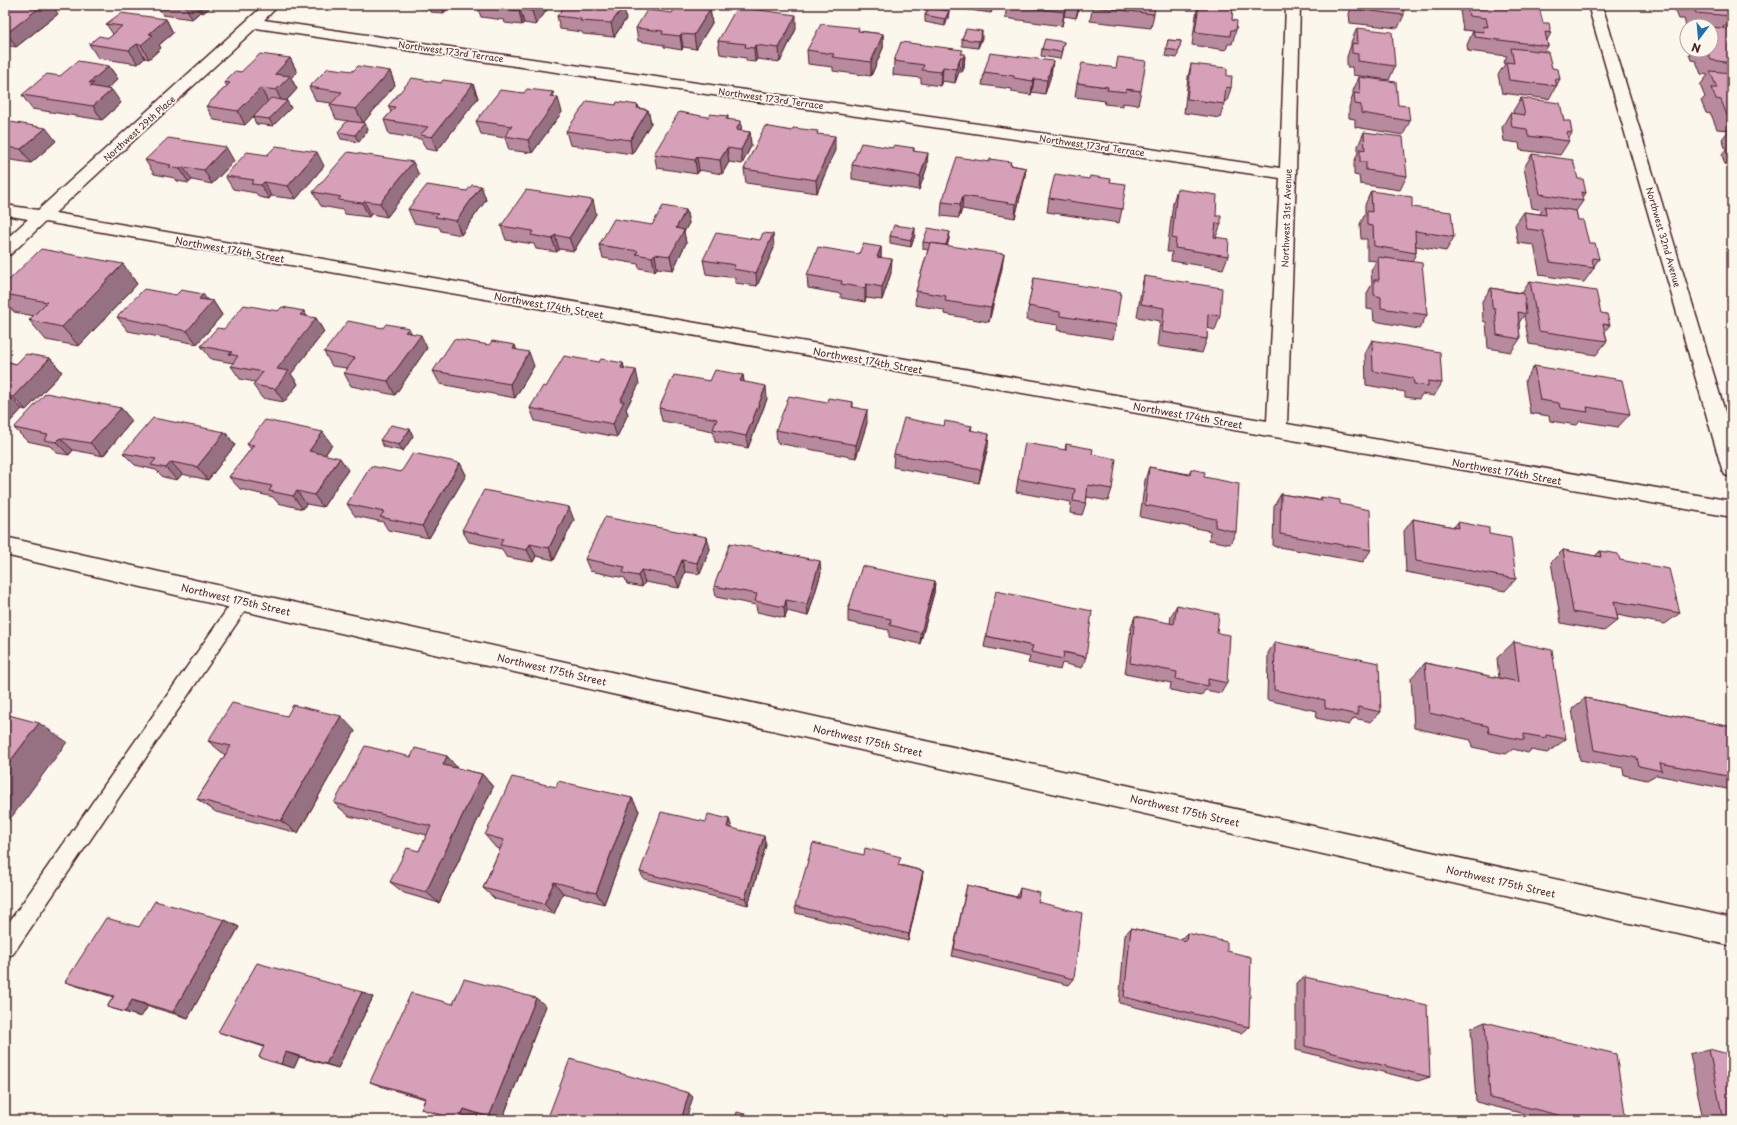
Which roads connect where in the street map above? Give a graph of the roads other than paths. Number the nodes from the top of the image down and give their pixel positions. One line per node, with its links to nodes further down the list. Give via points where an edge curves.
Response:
1 (272, 5): 4 (street, Northwest 29th Place)
2 (1293, 5): 5 (street, Northwest 31st Avenue)
3 (1595, 5): 10 (street, Northwest 32nd Avenue)
4 (254, 23): 5 (street, Northwest 173rd Terrace); 7 (street, Northwest 29th Place)
5 (1288, 174): 9 (street, Northwest 31st Avenue)
6 (5, 210): 7 (street, Northwest 174th Street)
7 (41, 216): 8 (street, Northwest 29th Place); 9 (street, Northwest 174th Street)
8 (5, 250)
9 (1277, 431): 11 (street, Northwest 174th Street)
10 (1732, 469)
11 (1732, 509)
12 (5, 546): 13 (street, Northwest 175th Street)
13 (243, 600): 14 (street, Northwest 175th Street); 15 (lane)
14 (1732, 932)
15 (5, 946)

